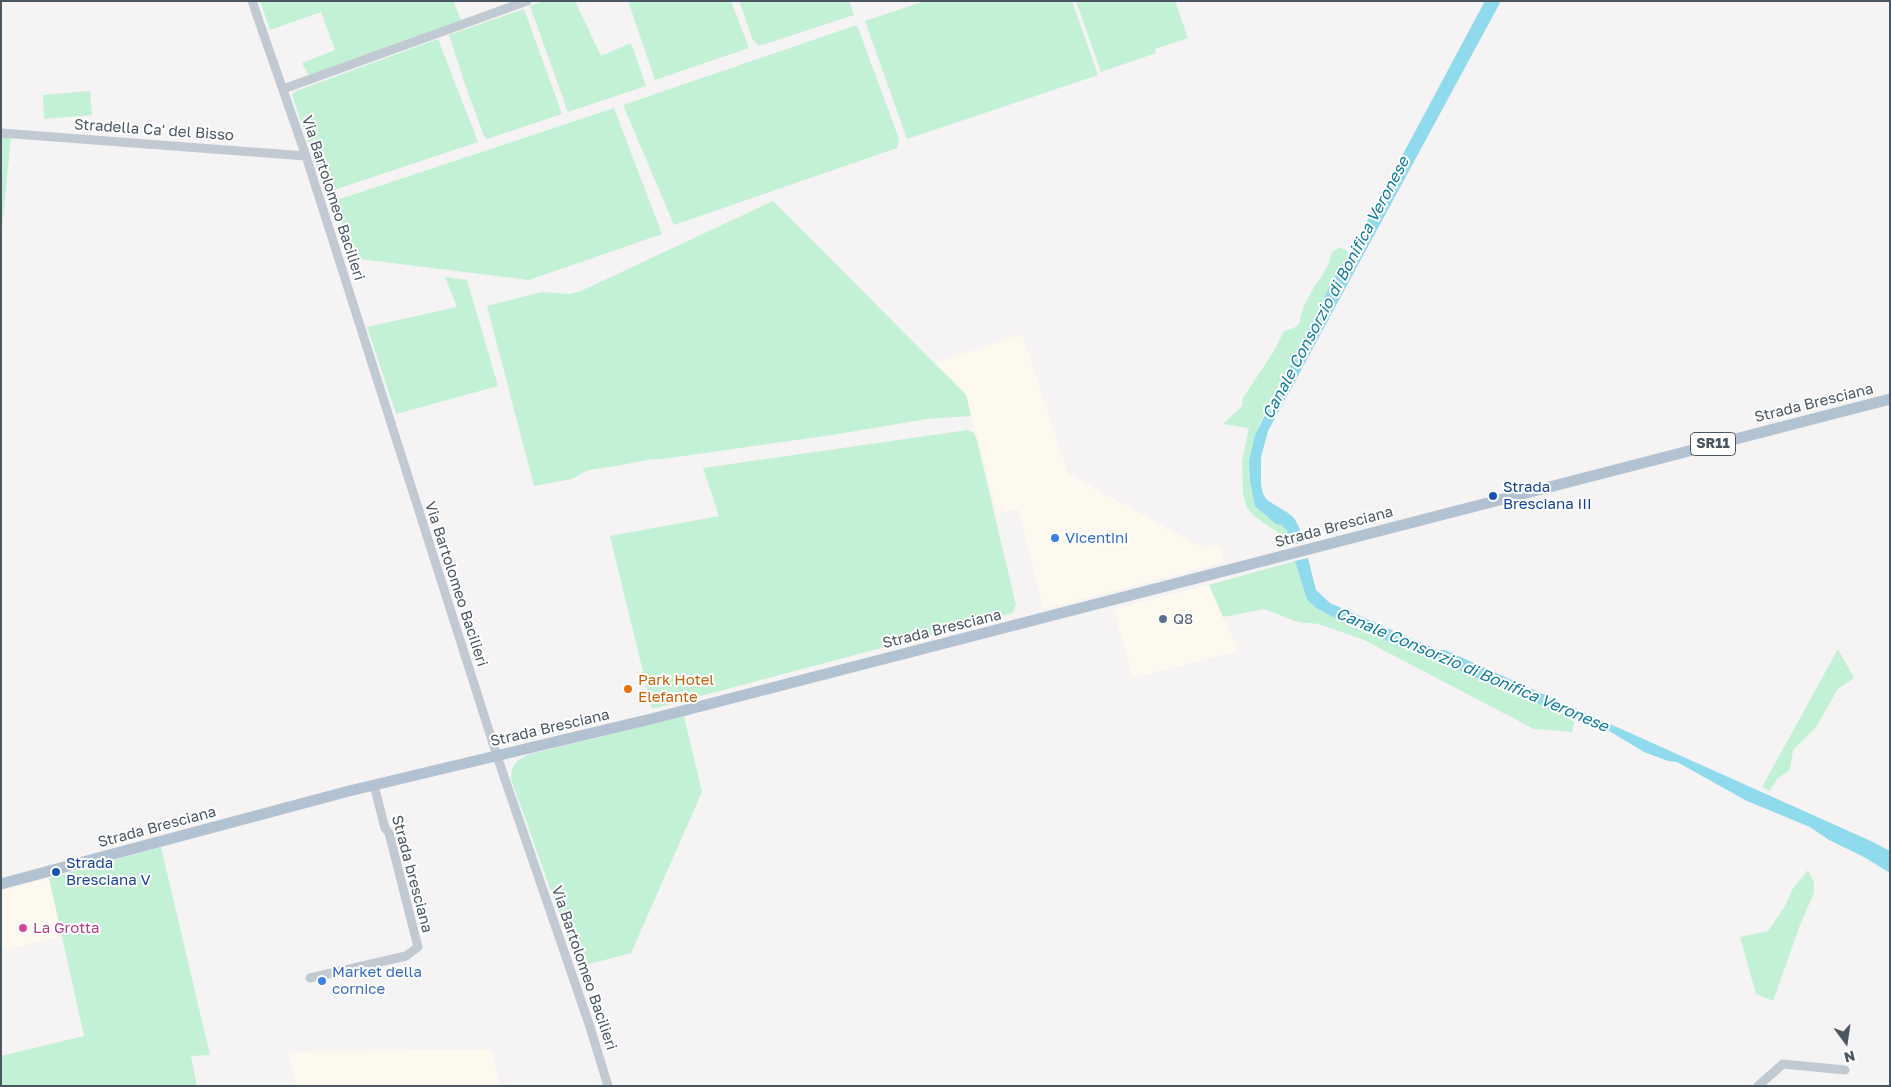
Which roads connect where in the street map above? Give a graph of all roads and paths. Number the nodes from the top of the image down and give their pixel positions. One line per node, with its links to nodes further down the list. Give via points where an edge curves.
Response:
1 (252, 1): 3 (street, Via Bartolomeo Bacilieri)
2 (527, 1): 3 (street)
3 (283, 89): 5 (street, Via Bartolomeo Bacilieri)
4 (1, 132): 5 (street, Stradella Ca' del Bisso)
5 (306, 156): 7 (street, Via Bartolomeo Bacilieri)
6 (1890, 399): 7 (main road, Strada Bresciana / SR11)
7 (497, 756): 8 (main road, Strada Bresciana); 12 (street, Via Bartolomeo Bacilieri)
8 (374, 785): 9 (main road, Strada Bresciana); 10 (street, Strada bresciana, via 418,947 406,956)
9 (1, 884)
10 (310, 978)
11 (1845, 1070): 13 (street, via 1783,1064)
12 (608, 1086)
13 (1758, 1086)

